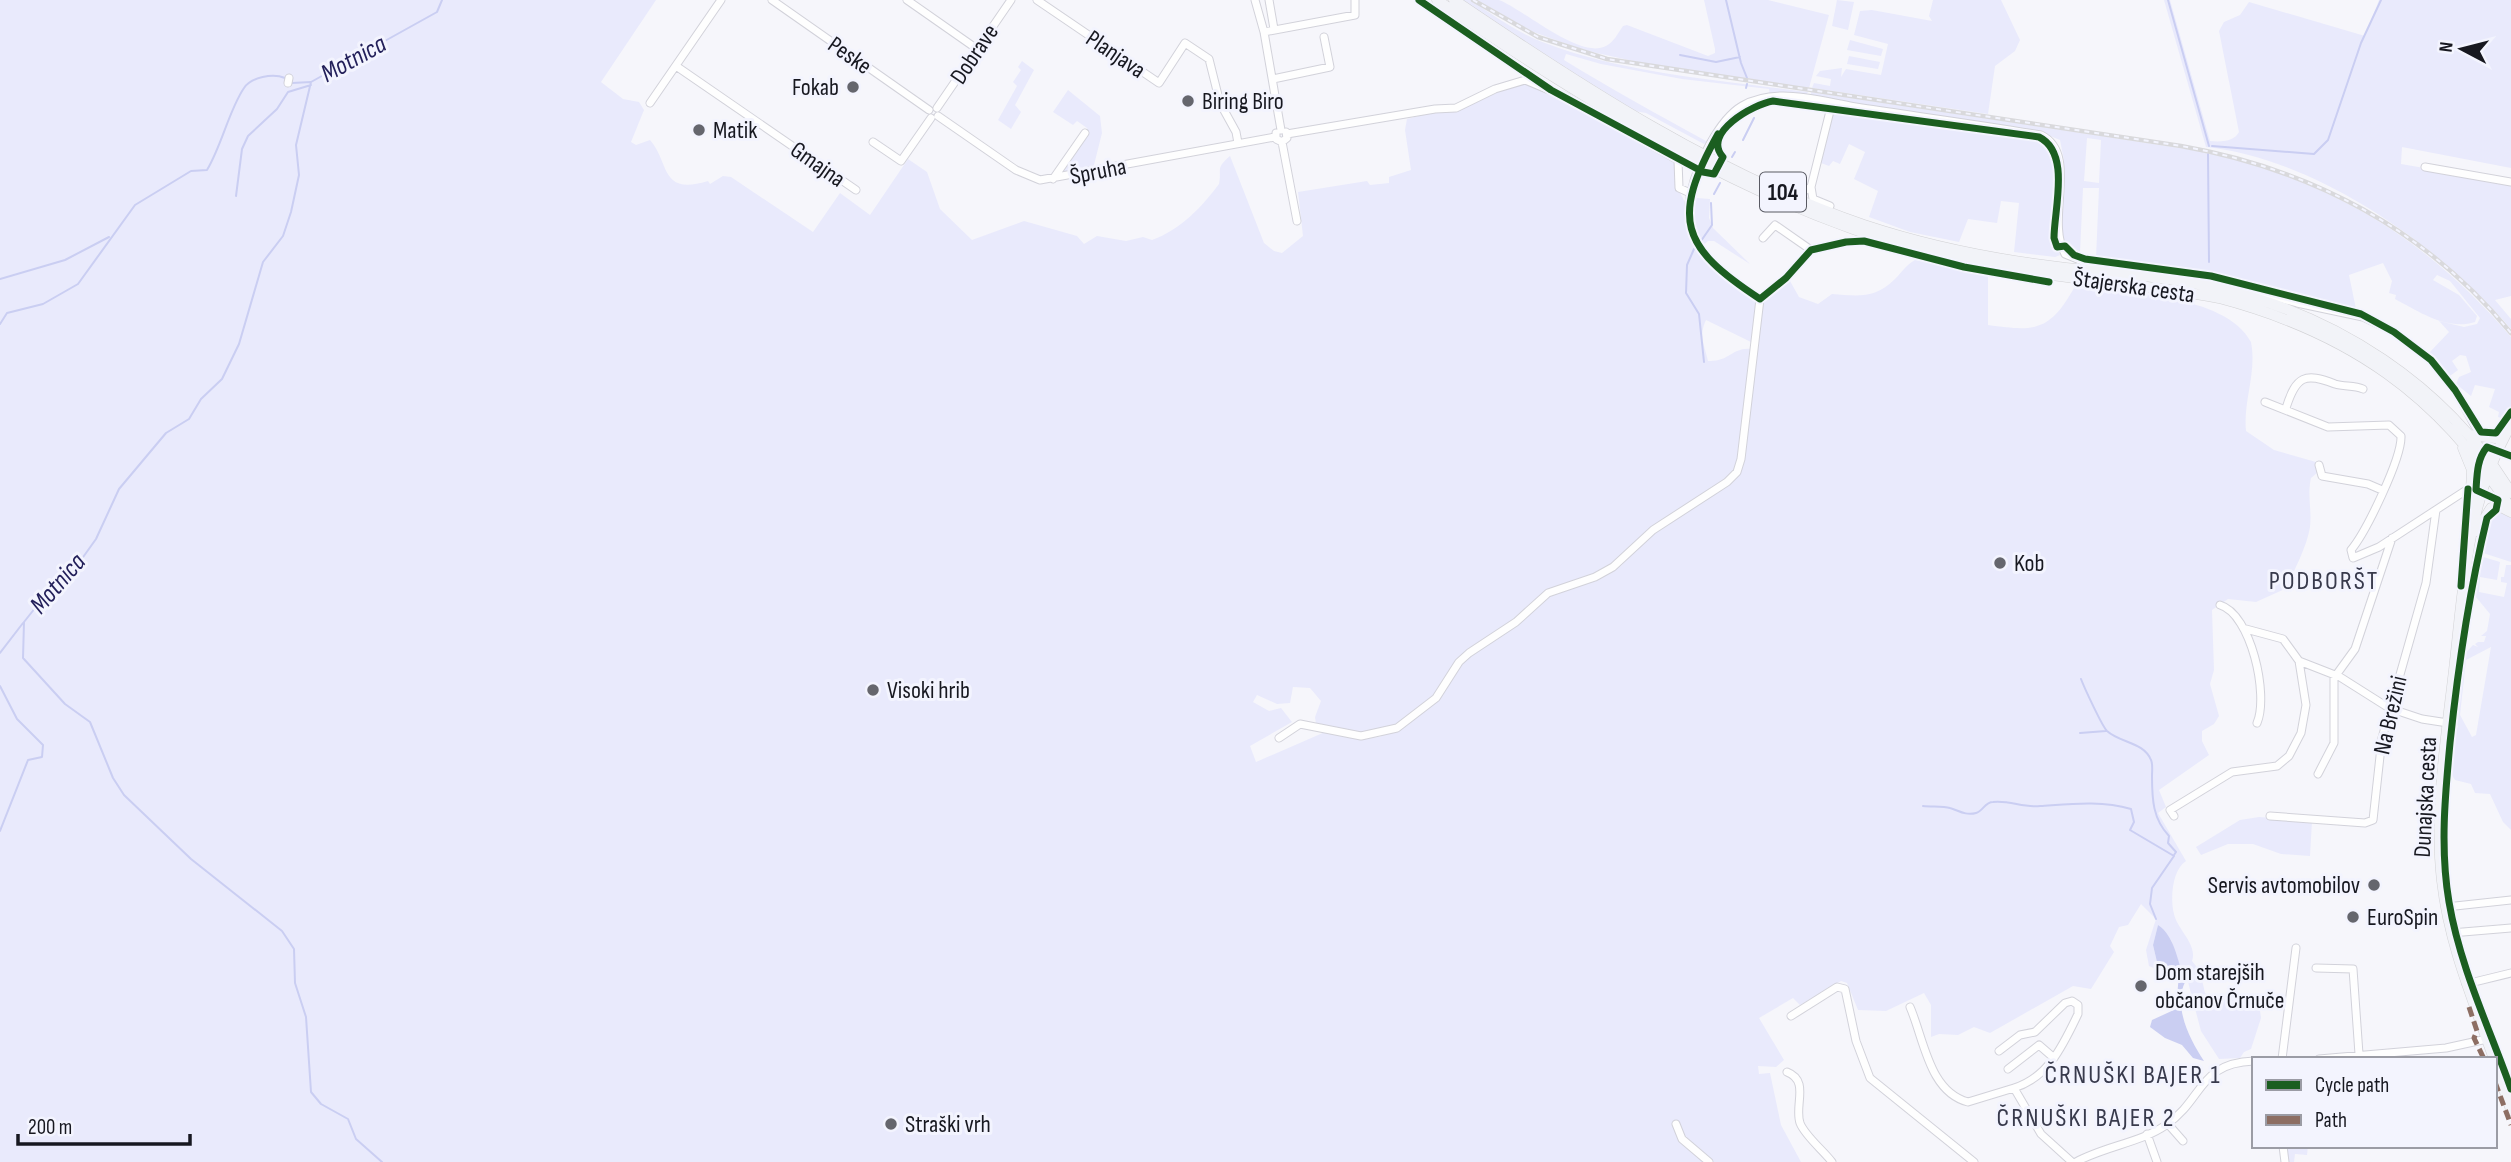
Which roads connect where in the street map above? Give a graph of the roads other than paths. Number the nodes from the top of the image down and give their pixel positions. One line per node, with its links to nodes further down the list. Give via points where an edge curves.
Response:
1 (721, 0): 15 (street)
2 (772, 0): 20 (street, Peske)
3 (907, 0): 14 (street)
4 (1011, 0): 14 (street, Dobrave)
5 (1037, 0): 25 (street, Planjava, via 1159,83 1185,43 1209,59 1220,103)
6 (1255, 0): 12 (street)
7 (1269, 0): 11 (street)
8 (1355, 0): 11 (street, via 1355,15)
9 (1437, 0): 17 (main road, 104)
10 (1454, 0): 17 (main road, 104)
11 (1274, 29): 12 (street)
12 (1264, 32): 16 (street)
13 (1324, 37): 16 (street, via 1330,67)
14 (977, 49): 20 (street, Dobrave)
15 (676, 66): 18 (street); 30 (street, Gmajna)
16 (1273, 79): 21 (street)
17 (1589, 94): 26 (main road, Štajerska cesta / 104)
18 (650, 103)
19 (1832, 103): 26 (street, via 1785,96 1740,107); 32 (street, via 1811,187 1801,193); 43 (street, via 2041,135 2057,147 2060,159 2057,233 2065,254 2085,262 2214,280 2363,317 2394,332 2431,360 2455,390)
20 (934, 113): 24 (street, Dobrave, via 901,162); 28 (street, Špruha, via 1028,177)
21 (1284, 132): 23 (street); 31 (street, via 1456,108 1525,80 1566,97 1678,160 1679,188)
22 (1085, 133): 28 (street)
23 (1279, 139): 25 (street, Špruha); 33 (street)
24 (873, 142)
25 (1238, 143): 28 (street, Špruha)
26 (1705, 158): 31 (street); 43 (main road, Štajerska cesta / 104, via 1892,234 2003,259 2181,281 2265,302 2364,347); 44 (main road, Štajerska cesta / 104, via 1812,214 1922,251 1996,267 2179,290 2283,317 2364,356)
27 (2425, 167): 29 (street)
28 (1053, 180)
29 (2511, 182)
30 (856, 190)
31 (1690, 193): 37 (street, via 1690,225 1702,254 1731,281)
32 (1830, 206)
33 (1297, 221)
34 (1763, 238): 35 (street, via 1775,225)
35 (1811, 250): 36 (street, via 1864,241 1950,264); 37 (street)
36 (2049, 282)
37 (1760, 299): 64 (street, via 1741,459 1727,482 1653,530 1613,567 1548,593 1516,622 1469,653 1436,698 1397,728 1361,736 1300,724)
38 (2363, 389): 40 (street, via 2309,377 2296,387)
39 (2265, 402): 40 (street)
40 (2286, 408): 49 (street, via 2328,427 2380,425 2396,430 2402,445)
41 (2511, 418): 43 (main road, via 2495,438)
42 (2511, 425): 47 (main road)
43 (2473, 430): 47 (main road, Štajerska cesta / 104)
44 (2455, 432): 47 (main road, Štajerska cesta / 104); 55 (main road, via 2472,470)
45 (2511, 438): 47 (main road)
46 (2319, 465): 49 (street, via 2322,475)
47 (2492, 470): 50 (main road, Štajerska cesta / 104); 52 (main road, Štajerska cesta / 104); 53 (main road, Dunajska cesta); 55 (main road, Dunajska cesta)
48 (2468, 489): 51 (street)
49 (2382, 490): 54 (street, via 2351,556 2358,558)
50 (2511, 493)
51 (2436, 510): 54 (street); 61 (street, Na Brežini, via 2426,583)
52 (2511, 510): 53 (main road, via 2491,508)
53 (2477, 531): 58 (main road, Dunajska cesta)
54 (2392, 538): 60 (street, via 2355,649)
55 (2468, 542): 58 (main road, Dunajska cesta)
56 (2220, 605): 57 (street)
57 (2246, 629): 59 (street, via 2283,639); 62 (street, via 2261,684)
58 (2456, 649): 63 (main road, Dunajska cesta)
59 (2299, 661): 60 (street); 66 (street, via 2306,705 2301,733 2289,756 2277,766 2239,770 2222,777 2170,810)
60 (2335, 675): 61 (street); 65 (street, via 2334,743)
61 (2389, 708): 63 (street); 67 (street, Na Brežini, via 2373,820)
62 (2257, 723)
63 (2448, 723): 69 (main road, Dunajska cesta, via 2439,842)
64 (1279, 738)
65 (2318, 774)
66 (2174, 816)
67 (2270, 816)
68 (2511, 900): 69 (street)
69 (2445, 907): 71 (main road, Dunajska cesta)
70 (2511, 928): 71 (street)
71 (2451, 933): 75 (main road, Dunajska cesta)
72 (2297, 948): 81 (street)
73 (2316, 968): 80 (street, via 2353,968)
74 (2511, 973): 75 (street)
75 (2466, 984): 78 (main road, Dunajska cesta)
76 (1910, 1007): 89 (street, via 1935,1074 1955,1096 1973,1102)
77 (1791, 1016): 97 (street, via 1837,987 1844,989 1870,1078)
78 (2487, 1039): 80 (street, via 2431,1050); 83 (main road, Dunajska cesta)
79 (1999, 1051): 84 (street, via 2020,1035 2035,1032 2064,1003 2072,1001 2078,1005 2078,1014)
80 (2359, 1055): 82 (street)
81 (2281, 1057)
82 (2339, 1057)
83 (2494, 1057)
84 (2054, 1058): 87 (street, via 2039,1045); 89 (street, via 2036,1079)
85 (2252, 1061): 92 (street, via 2232,1063 2214,1072)
86 (2497, 1067): 90 (main road, Dunajska cesta)
87 (2008, 1069)
88 (1787, 1072): 96 (street, via 1799,1083 1800,1123)
89 (2014, 1088): 98 (street, via 2041,1134)
90 (2511, 1110)
91 (1676, 1124): 95 (street, via 1682,1139)
92 (2168, 1124): 93 (street); 94 (street)
93 (2147, 1135): 98 (street); 99 (street)
94 (2183, 1141)
95 (1709, 1162)
96 (1832, 1162)
97 (1974, 1162)
98 (2074, 1162)
99 (2157, 1162)

